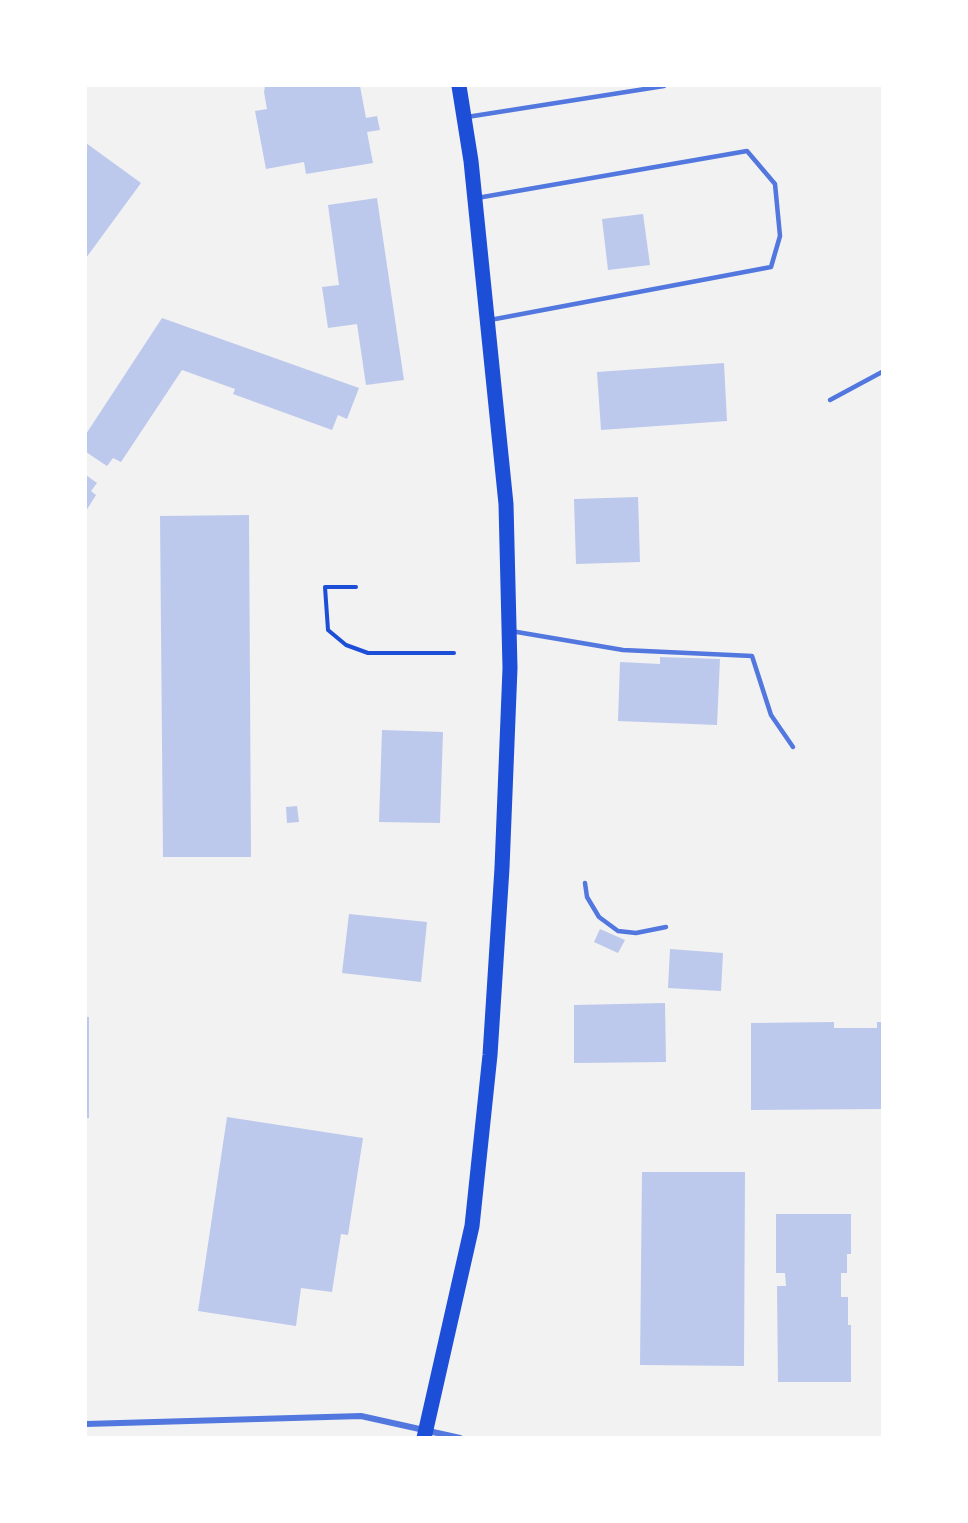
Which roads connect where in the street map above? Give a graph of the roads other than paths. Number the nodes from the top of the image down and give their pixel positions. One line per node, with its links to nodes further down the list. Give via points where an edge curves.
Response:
1 (459, 86): 3 (main road)
2 (664, 86): 3 (lane)
3 (464, 117): 4 (main road)
4 (475, 198): 5 (main road); 5 (lane, via 747,151 775,184 780,236 771,267)
5 (487, 320): 8 (main road, via 506,504)
6 (882, 372): 7 (lane)
7 (830, 400)
8 (509, 630): 9 (lane, via 623,650 752,656 771,715); 13 (main road, via 502,868 489,1066 472,1226)
9 (793, 747)
10 (585, 883): 11 (lane, via 587,897 599,917 618,931 636,933)
11 (666, 927)
12 (86, 1424): 13 (street, via 361,1416)
13 (425, 1434): 14 (street)
14 (460, 1437)

